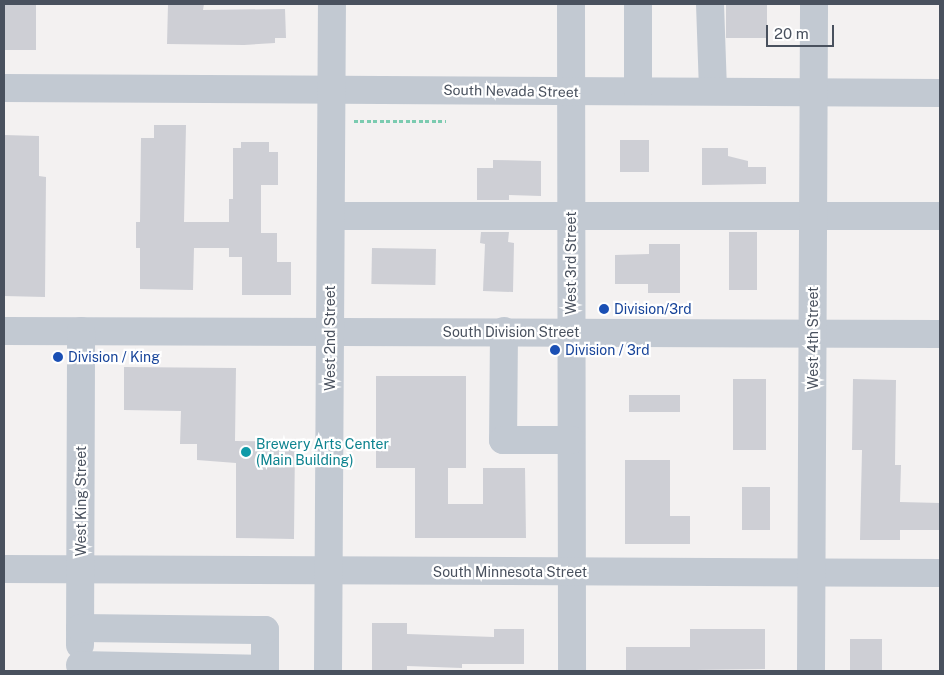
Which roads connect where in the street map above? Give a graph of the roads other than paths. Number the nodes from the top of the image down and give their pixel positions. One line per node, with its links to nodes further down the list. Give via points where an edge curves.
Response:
1 (332, 4): 7 (street, West 2nd Street)
2 (571, 4): 8 (street, West 3rd Street)
3 (638, 4): 9 (street)
4 (710, 4): 10 (street)
5 (814, 4): 11 (street, West 4th Street)
6 (4, 88): 7 (street, South Nevada Street)
7 (332, 89): 8 (street, South Nevada Street); 15 (street, West 2nd Street)
8 (571, 91): 9 (street, South Nevada Street); 13 (street, West 3rd Street)
9 (638, 91): 10 (street, South Nevada Street)
10 (713, 91): 11 (street, South Nevada Street)
11 (814, 91): 12 (street, South Nevada Street); 14 (street, West 4th Street)
12 (940, 93)
13 (571, 215): 14 (street); 15 (street); 21 (street, West 3rd Street)
14 (814, 215): 16 (street); 22 (street, West 4th Street)
15 (331, 216): 19 (street, West 2nd Street)
16 (940, 216)
17 (4, 330): 18 (street, South Division Street)
18 (81, 331): 19 (street, South Division Street); 26 (street, West King Street)
19 (330, 331): 20 (street, South Division Street); 28 (street, West 2nd Street)
20 (504, 331): 21 (street, South Division Street); 24 (street, via 503,440)
21 (571, 331): 22 (street, South Division Street); 24 (street, West 3rd Street)
22 (813, 334): 23 (street, South Division Street); 29 (street, West 4th Street)
23 (940, 334)
24 (572, 440): 27 (street, West 3rd Street)
25 (4, 569): 26 (street, South Minnesota Street)
26 (80, 570): 28 (street, South Minnesota Street); 31 (street, West King Street)
27 (572, 571): 28 (street, South Minnesota Street); 29 (street, South Minnesota Street); 34 (street, West 3rd Street)
28 (328, 572): 33 (street, West 2nd Street)
29 (811, 573): 30 (street, South Minnesota Street); 35 (street, West 4th Street)
30 (940, 573)
31 (80, 628): 32 (street, West King Street); 32 (street, via 265,630 265,669)
32 (80, 668)
33 (328, 671)
34 (572, 671)
35 (811, 671)

